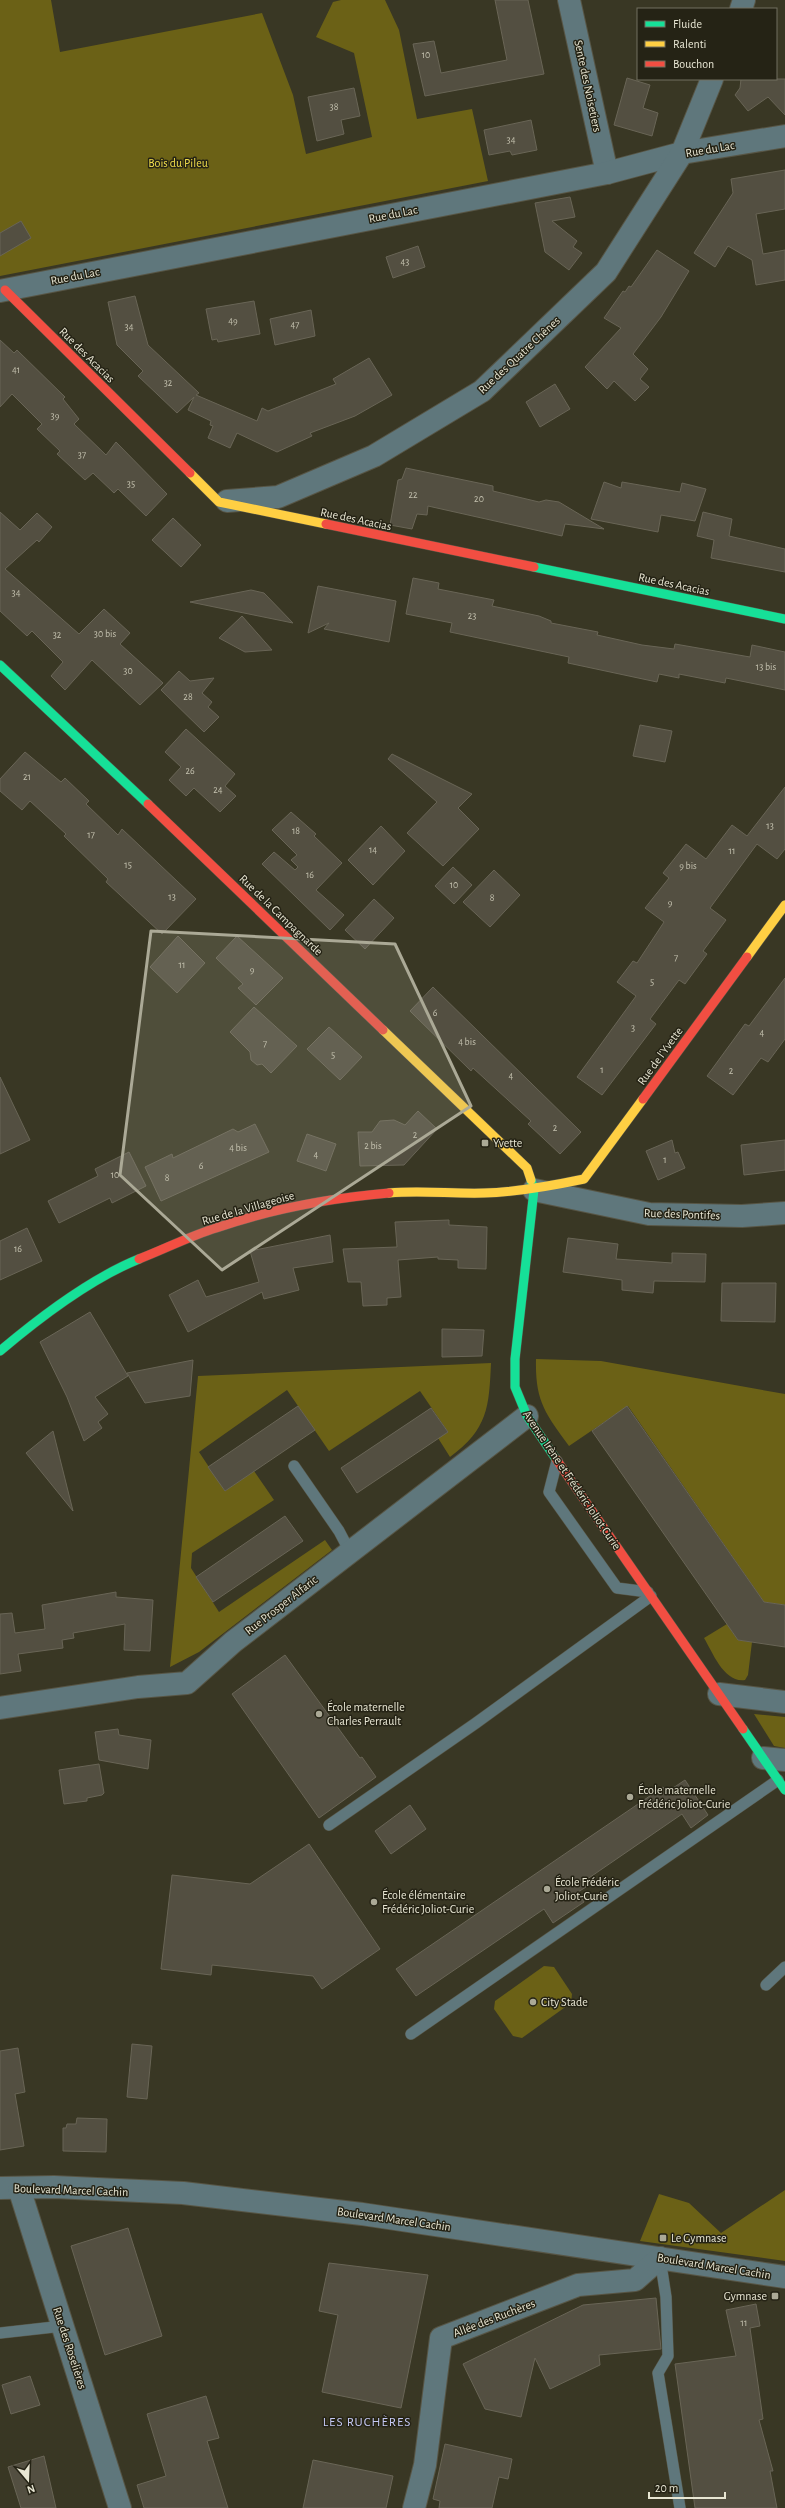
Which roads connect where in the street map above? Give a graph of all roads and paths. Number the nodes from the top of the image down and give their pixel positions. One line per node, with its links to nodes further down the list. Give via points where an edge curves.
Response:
1 (569, 0): 5 (street, Sente des Noisetiers)
2 (712, 80): 4 (street, Rue des Quatre Chênes)
3 (785, 136): 4 (street, Rue du Lac)
4 (682, 154): 5 (street, Rue du Lac); 7 (street, Rue des Quatre Chênes, via 606,272 482,391 374,456 278,497)
5 (607, 173): 6 (street, Rue du Lac)
6 (2, 290): 7 (street, Rue des Acacias)
7 (218, 502): 8 (street, Rue des Acacias)
8 (785, 619)
9 (0, 665): 11 (street, Rue de la Campagnarde, via 506,1145 526,1168)
10 (785, 905): 11 (street, Rue de l'Yvette, via 584,1179)
11 (534, 1190): 12 (street, Rue des Pontifes, via 649,1214 742,1216); 13 (street, Rue de la Villageoise, via 484,1193 409,1191 363,1195 267,1213 215,1228 117,1268 26,1329); 14 (street, Avenue Irène et Frédéric Joliot Curie, via 515,1359 515,1387)
12 (785, 1213)
13 (0, 1351)
14 (527, 1416): 15 (street, Avenue Irène et Frédéric Joliot Curie); 17 (street, Rue Prosper Alfaric)
15 (557, 1461): 18 (street, Avenue Irène et Frédéric Joliot Curie); 18 (lane, via 549,1492 617,1588)
16 (294, 1466): 17 (lane, via 339,1531)
17 (350, 1552): 21 (street, Rue Prosper Alfaric, via 233,1642 187,1683 138,1687)
18 (650, 1594): 19 (street, Avenue Irène et Frédéric Joliot Curie); 25 (lane, via 476,1723)
19 (719, 1694): 20 (street); 22 (street, Avenue Irène et Frédéric Joliot Curie)
20 (785, 1702)
21 (0, 1708)
22 (763, 1758): 23 (street, Avenue Irène et Frédéric Joliot Curie)
23 (782, 1770): 24 (street); 28 (lane)
24 (785, 1790)
25 (329, 1825)
26 (785, 1967): 27 (lane)
27 (766, 1985)
28 (411, 2034)
29 (10, 2188): 30 (street, Boulevard Marcel Cachin, via 54,2187 191,2194 362,2214); 32 (street, Rue des Roselières)
30 (660, 2258): 31 (street, Boulevard Marcel Cachin); 35 (street, Allée des Ruchères, via 635,2280 578,2285 441,2338 425,2465); 36 (lane, via 666,2297 668,2356 658,2373)
31 (785, 2277)
32 (63, 2326): 33 (lane); 34 (street, Rue des Roselières)
33 (0, 2333)
34 (120, 2508)
35 (414, 2508)
36 (680, 2508)

